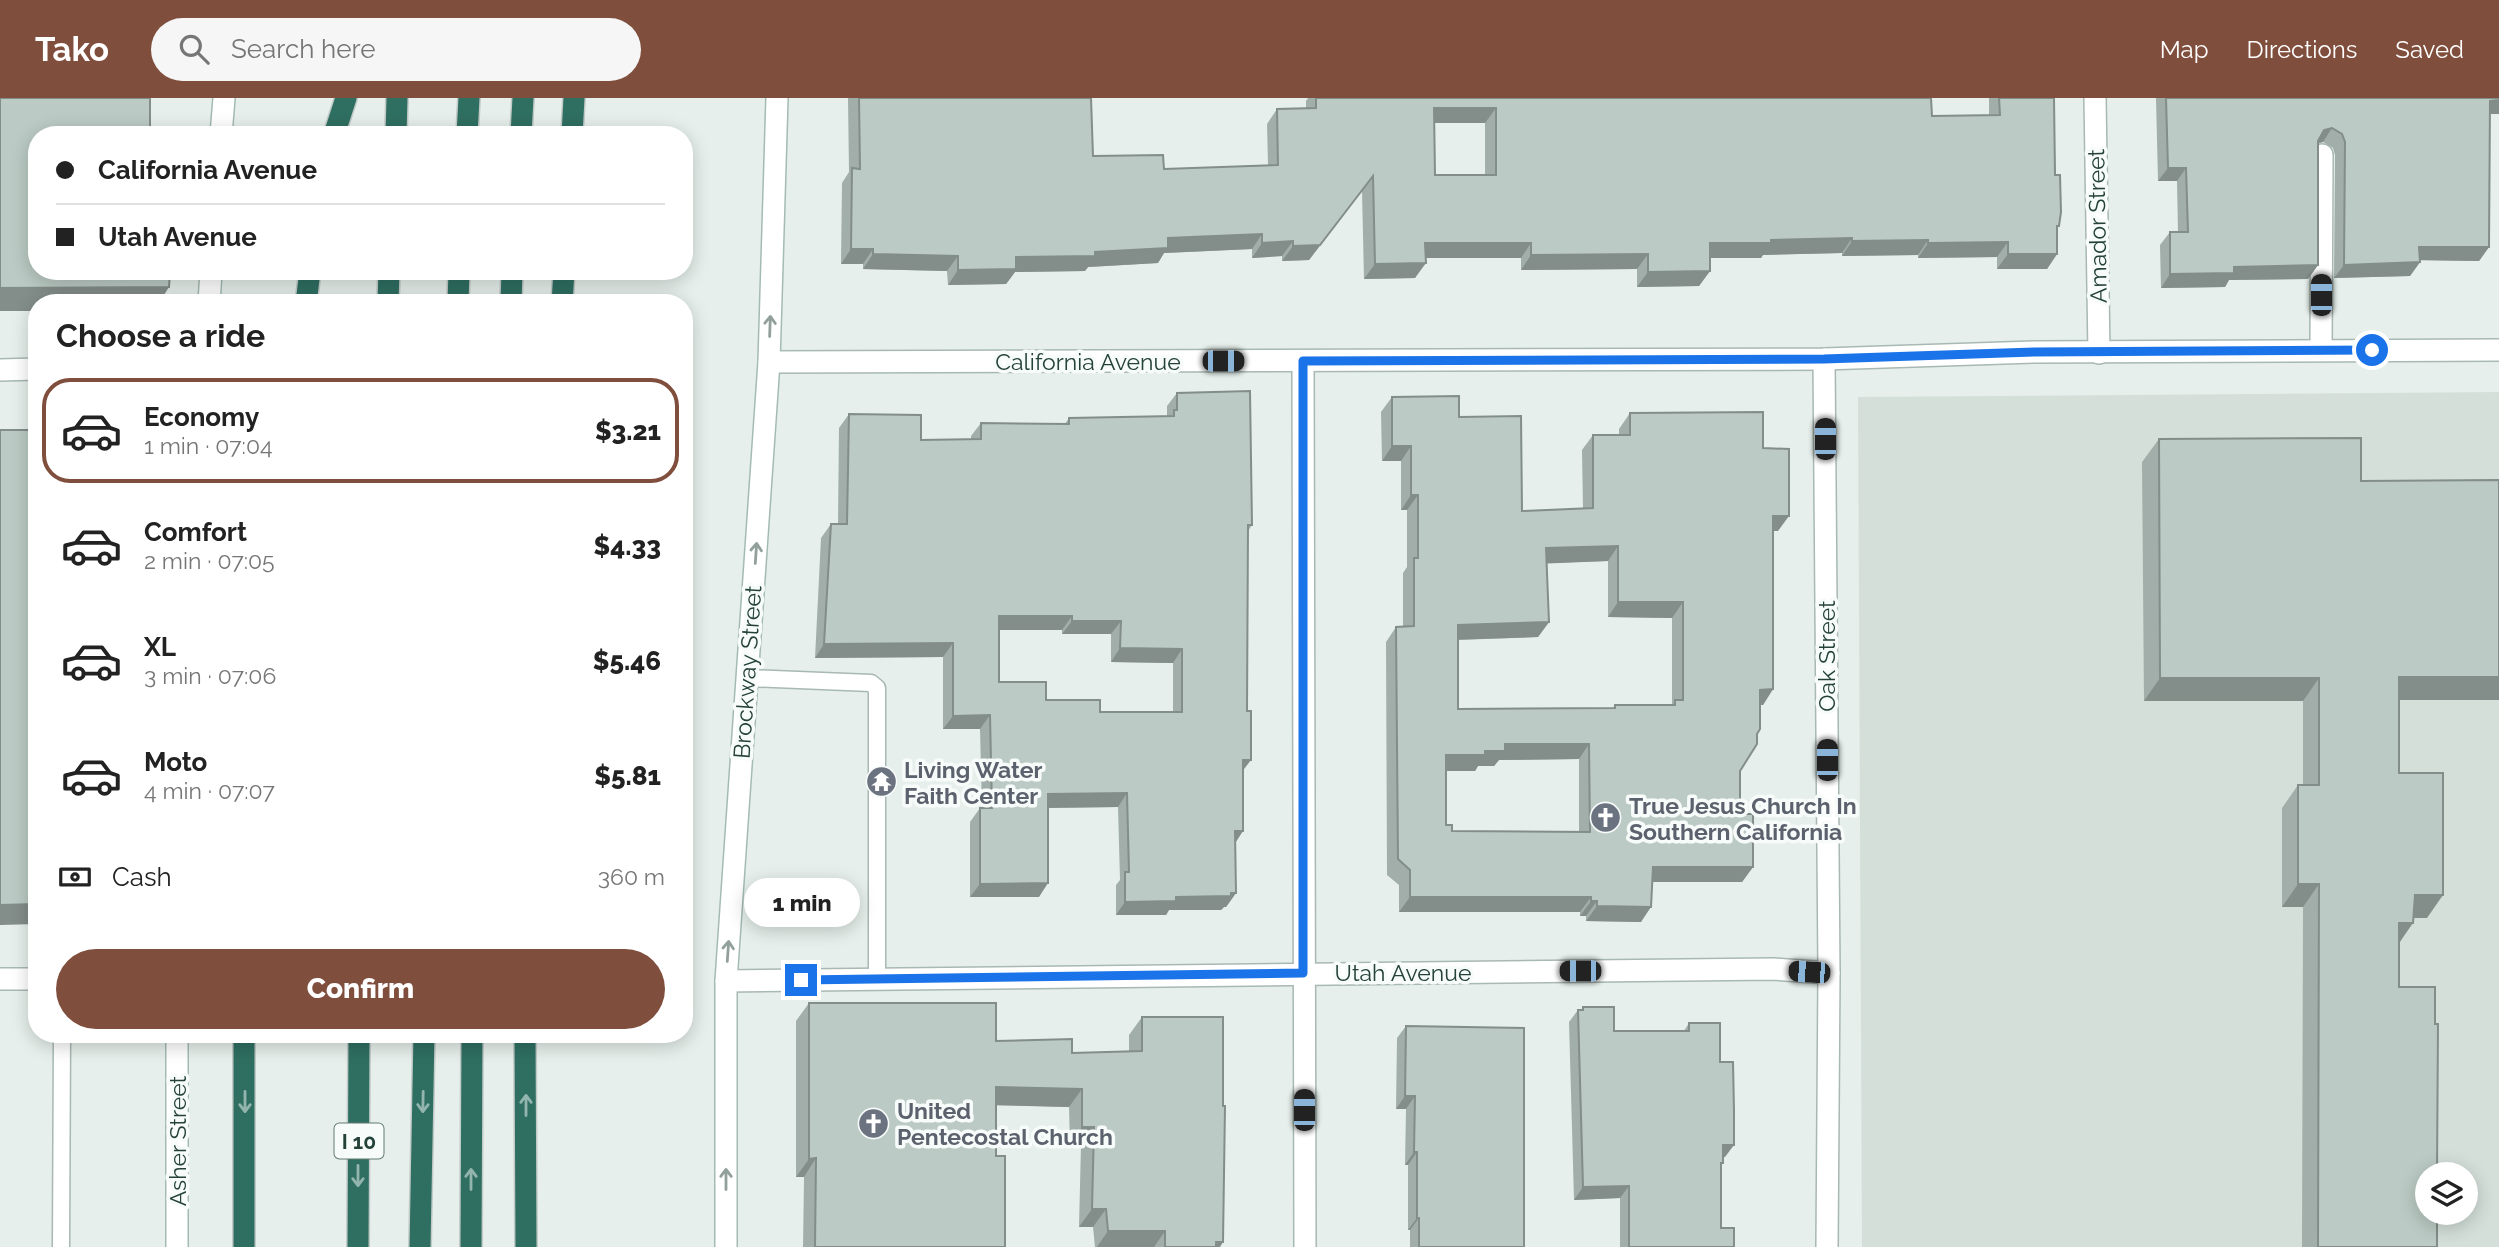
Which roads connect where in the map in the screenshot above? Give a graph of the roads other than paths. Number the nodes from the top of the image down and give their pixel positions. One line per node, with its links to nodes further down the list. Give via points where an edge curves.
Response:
1 (224, 98): 9 (street)
2 (346, 98): 10 (highway)
3 (397, 98): 11 (highway)
4 (469, 98): 12 (highway)
5 (523, 98): 13 (highway)
6 (574, 98): 14 (highway)
7 (778, 98): 21 (street, Brockway Street, one-way to 7)
8 (2095, 98): 18 (street, Amador Street)
9 (222, 126)
10 (337, 126)
11 (396, 126)
12 (467, 126)
13 (521, 126)
14 (572, 126)
15 (2322, 155): 16 (street)
16 (2321, 350): 17 (street, California Avenue); 18 (street, California Avenue)
17 (2499, 350)
18 (2099, 353): 19 (street, California Avenue)
19 (1824, 359): 20 (street, California Avenue); 26 (street, Oak Street)
20 (1303, 361): 21 (street, California Avenue); 25 (street)
21 (769, 362): 24 (street, Brockway Street, one-way to 21)
22 (28, 369): 23 (street)
23 (0, 370)
24 (747, 678): 27 (lane, via 871,683 877,688); 30 (street, Brockway Street, one-way to 24)
25 (1303, 973): 26 (street, Utah Avenue, via 1773,969); 27 (street, Utah Avenue); 46 (street)
26 (1829, 973): 47 (street, Oak Street)
27 (877, 978): 30 (street, Utah Avenue)
28 (0, 979): 29 (street)
29 (28, 979)
30 (726, 981): 45 (street, Brockway Street, one-way to 30)
31 (62, 1043): 38 (lane)
32 (177, 1043): 39 (street, Asher Street)
33 (244, 1043): 40 (highway, one-way to 40)
34 (359, 1043): 41 (highway, I 10, one-way to 41)
35 (424, 1043): 42 (highway, one-way to 42)
36 (472, 1043): 43 (highway, one-way to 36)
37 (525, 1043): 44 (highway, one-way to 37)
38 (61, 1247)
39 (177, 1247)
40 (244, 1247)
41 (358, 1247)
42 (420, 1247)
43 (471, 1247)
44 (527, 1247)
45 (726, 1247)
46 (1305, 1247)
47 (1827, 1247)

